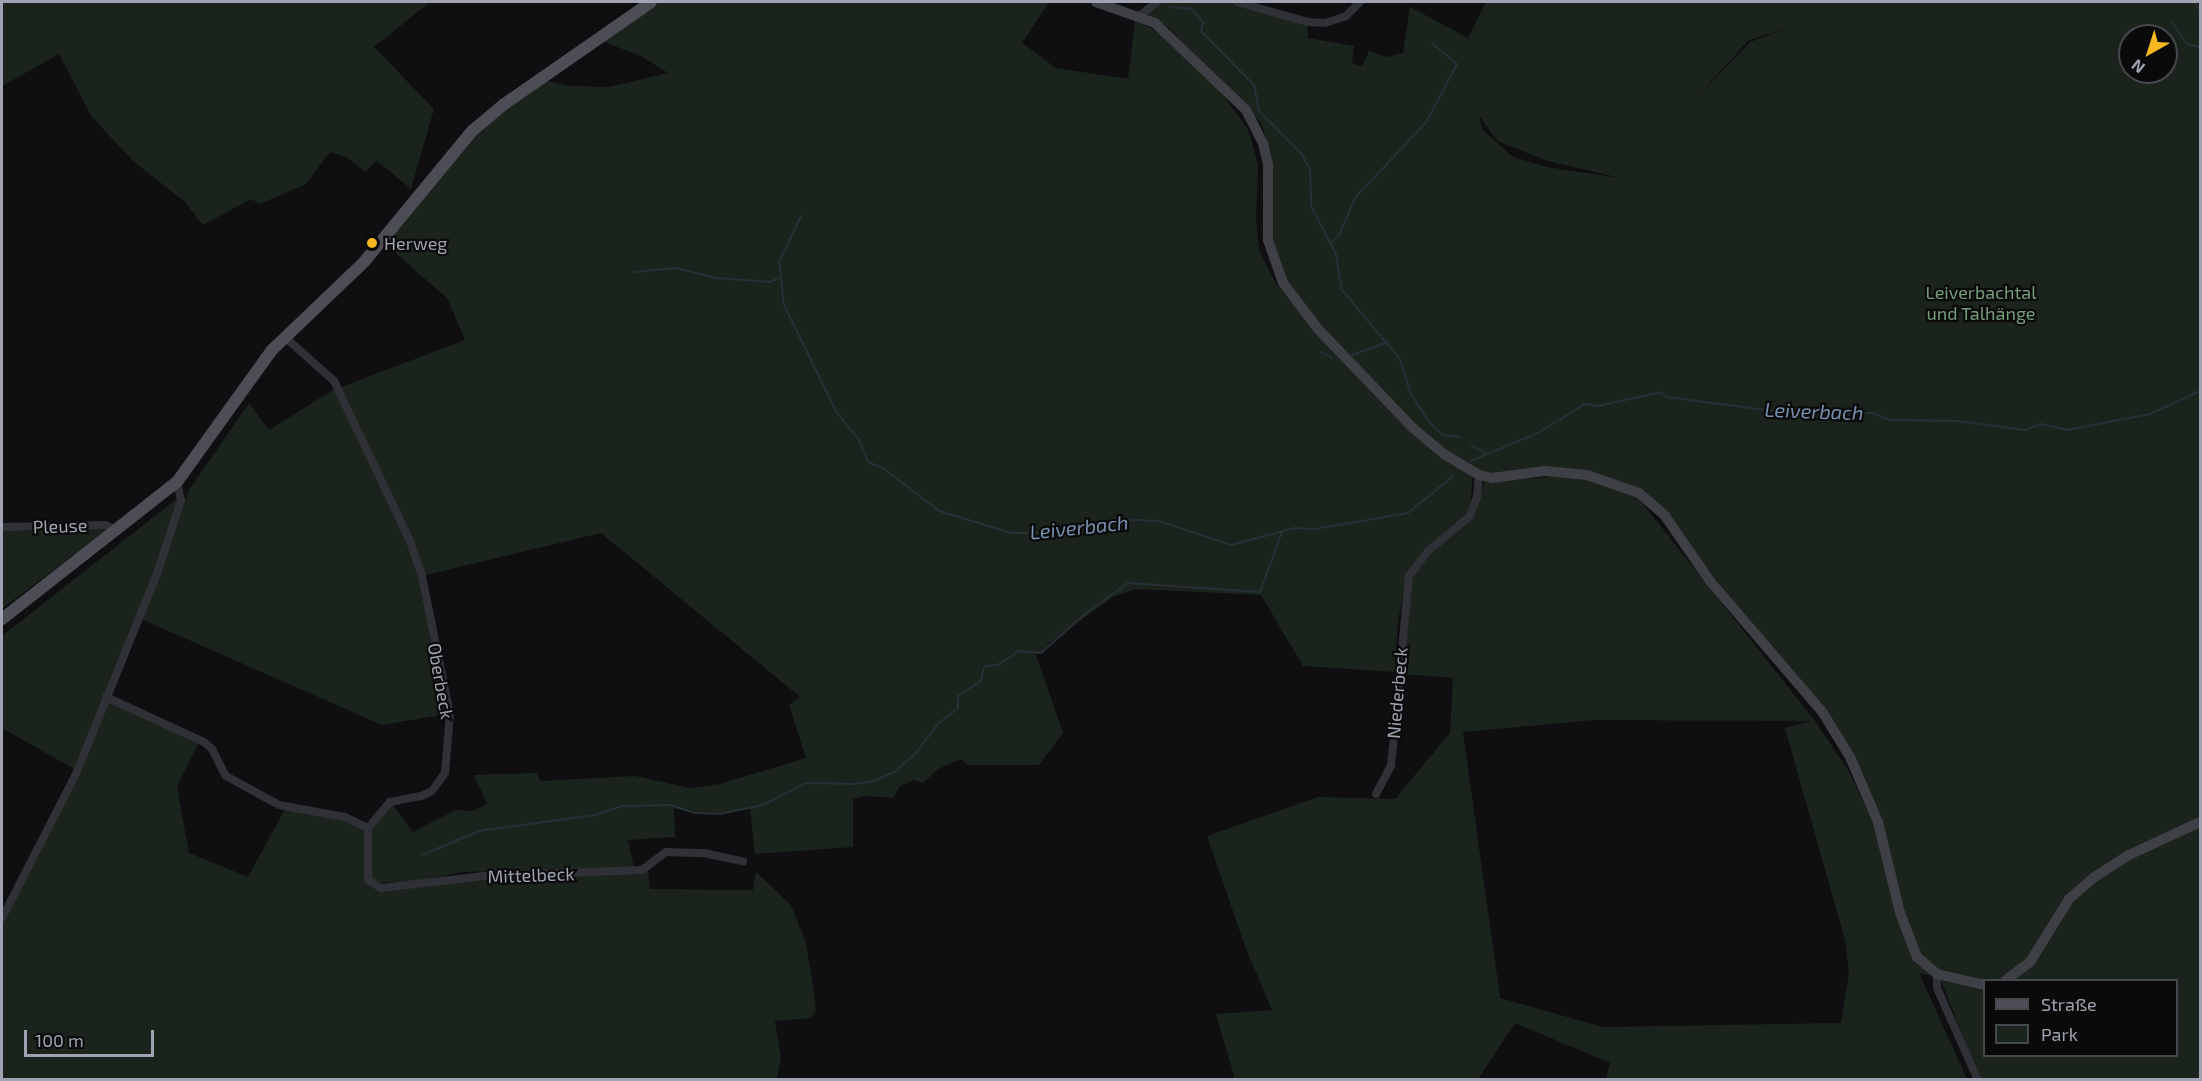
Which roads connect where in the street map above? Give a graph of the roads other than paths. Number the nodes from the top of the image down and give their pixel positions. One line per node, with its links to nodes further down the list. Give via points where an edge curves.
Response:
1 (651, 2): 7 (main road, via 472,131 370,255)
2 (1096, 2): 6 (street)
3 (1158, 2): 6 (street)
4 (1237, 2): 5 (street, via 1325,23 1346,16)
5 (1360, 2)
6 (1139, 16): 8 (street, via 1170,33 1256,125 1268,164 1268,240 1277,269 1297,304 1413,428 1444,454)
7 (285, 337): 9 (main road, via 258,368); 16 (street, Oberbeck, via 334,381 398,512 422,576 450,714 448,763 441,781 421,796 390,802)
8 (1479, 475): 14 (street, Niederbeck, via 1470,516 1421,558 1406,587 1391,766); 19 (street, via 1492,478 1545,471 1587,475 1639,493 1665,516 1710,581 1823,713 1850,757 1878,822 1900,913 1917,957)
9 (177, 482): 11 (main road); 13 (street, via 182,497 170,539)
10 (2, 527): 11 (street, Pleuse, via 106,525)
11 (118, 531): 12 (main road)
12 (2, 620)
13 (106, 697): 16 (street, via 204,742 226,776 279,805 345,817); 18 (street, via 71,783)
14 (1376, 794)
15 (2200, 822): 20 (street, via 2092,878 2069,899 2030,962)
16 (368, 828): 17 (street, Mittelbeck, via 368,880 381,888 484,876 642,870 666,852 704,853)
17 (743, 861)
18 (2, 918)
19 (1937, 974): 21 (street); 22 (street, via 1937,988)
20 (2009, 979)
21 (1983, 985)
22 (1978, 1080)

